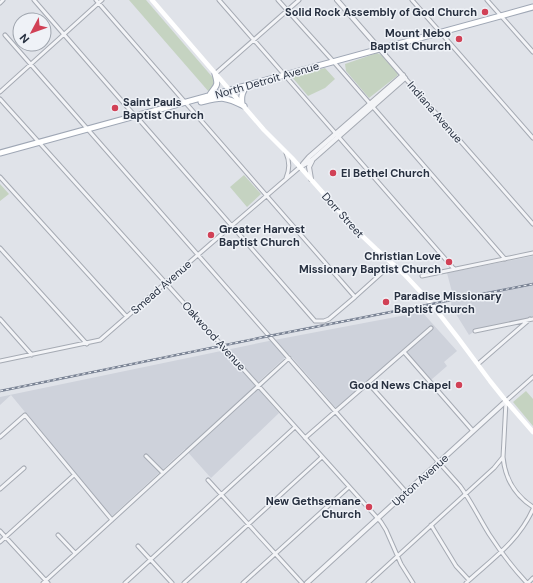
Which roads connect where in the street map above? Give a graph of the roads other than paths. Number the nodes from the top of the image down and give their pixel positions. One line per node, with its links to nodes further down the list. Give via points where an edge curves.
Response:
1 (3, 0): 12 (street)
2 (34, 0): 17 (street)
3 (102, 0): 11 (street)
4 (152, 0): 24 (main road, Dorr Street)
5 (219, 0): 19 (street)
6 (278, 0): 14 (street)
7 (298, 0): 14 (street)
8 (337, 0): 20 (street, Indiana Avenue)
9 (412, 0): 16 (street)
10 (487, 0): 15 (street)
11 (98, 2): 17 (street); 32 (street)
12 (0, 3)
13 (533, 7): 15 (main road, North Detroit Avenue)
14 (287, 10): 19 (street); 22 (street)
15 (501, 16): 16 (main road, North Detroit Avenue); 21 (street)
16 (441, 32): 20 (main road, North Detroit Avenue); 38 (street)
17 (64, 34): 23 (street); 35 (street)
18 (5, 35): 23 (street)
19 (254, 40): 24 (street); 25 (street)
20 (380, 49): 22 (main road, North Detroit Avenue); 26 (street, Indiana Avenue)
21 (533, 52)
22 (333, 61): 25 (main road, North Detroit Avenue); 34 (street)
23 (31, 64): 29 (street); 36 (street)
24 (215, 74): 28 (main road, Dorr Street); 30 (main road, via 216,86)
25 (285, 75): 27 (main road, North Detroit Avenue); 37 (street)
26 (404, 77): 34 (street, Smead Avenue); 48 (street, Indiana Avenue)
27 (250, 84): 28 (main road, North Detroit Avenue); 33 (main road, via 242,93)
28 (229, 90): 30 (main road, North Detroit Avenue); 33 (main road, Dorr Street)
29 (0, 92)
30 (210, 96): 32 (main road, North Detroit Avenue)
31 (0, 99): 39 (street, Oakwood Avenue)
32 (187, 102): 33 (main road, via 222,98); 35 (main road, North Detroit Avenue); 47 (street)
33 (243, 105): 40 (main road, Dorr Street)
34 (371, 106): 37 (street, Smead Avenue); 53 (street)
35 (135, 115): 36 (main road, North Detroit Avenue); 49 (street)
36 (88, 129): 39 (main road, North Detroit Avenue); 52 (street)
37 (337, 135): 42 (street, Smead Avenue); 43 (street, Smead Avenue); 55 (street)
38 (533, 138)
39 (38, 142): 41 (main road, North Detroit Avenue); 57 (street, Oakwood Avenue)
40 (285, 151): 43 (main road, Dorr Street); 45 (street, via 290,165)
41 (0, 153)
42 (312, 160): 43 (street, Smead Avenue); 46 (street, via 309,167)
43 (300, 167): 45 (street, Smead Avenue); 46 (main road, Dorr Street)
44 (0, 177): 59 (street)
45 (286, 179): 47 (street, Smead Avenue)
46 (311, 179): 69 (main road, Dorr Street, via 356,230 420,291)
47 (267, 196): 49 (street, Smead Avenue); 58 (street)
48 (533, 224)
49 (231, 226): 52 (street, Smead Avenue); 58 (street, via 317,322 329,320)
50 (0, 248): 64 (street)
51 (533, 254): 53 (street)
52 (198, 255): 57 (street, Smead Avenue); 67 (street)
53 (504, 259): 55 (street)
54 (385, 270): 58 (street)
55 (454, 270): 56 (street)
56 (422, 276)
57 (165, 283): 59 (street, Smead Avenue); 72 (street, Oakwood Avenue)
58 (355, 297)
59 (127, 317): 64 (street, Smead Avenue, via 100,340)
60 (0, 319): 66 (street)
61 (531, 319): 63 (street); 69 (street)
62 (431, 328): 65 (street)
63 (475, 331)
64 (87, 344): 66 (street, Smead Avenue)
65 (404, 352): 71 (street); 76 (street)
66 (32, 355): 68 (street, Smead Avenue)
67 (289, 358): 72 (street); 74 (street)
68 (0, 361)
69 (478, 364): 73 (main road, Dorr Street)
70 (533, 377): 73 (street, Upton Avenue)
71 (368, 383): 74 (street); 83 (street)
72 (258, 386): 75 (street, Oakwood Avenue); 85 (street)
73 (506, 401): 76 (street, Upton Avenue); 77 (main road, Dorr Street); 82 (street)
74 (336, 411): 79 (street); 90 (street)
75 (295, 427): 79 (street, Oakwood Avenue); 92 (street)
76 (473, 431): 83 (street, Upton Avenue)
77 (533, 432)
78 (0, 437): 86 (street, via 24,415)
79 (305, 438): 81 (street, Oakwood Avenue)
80 (146, 456): 85 (street)
81 (322, 457): 88 (street, Oakwood Avenue); 96 (street)
82 (503, 457): 91 (street); 93 (street, via 510,484)
83 (438, 463): 90 (street, Upton Avenue); 91 (street)
84 (24, 468): 89 (street)
85 (163, 473): 95 (street)
86 (74, 475): 95 (street); 100 (street)
87 (208, 480): 92 (street)
88 (349, 486): 94 (street, Oakwood Avenue); 105 (street)
89 (0, 489)
90 (406, 492): 94 (street, Upton Avenue)
91 (466, 494): 97 (street); 103 (street)
92 (221, 495): 96 (street); 107 (street)
93 (533, 508): 103 (street, via 521,530)
94 (378, 518): 106 (street, Oakwood Avenue); 116 (street, Upton Avenue)
95 (112, 520): 104 (street)
96 (248, 525): 105 (street); 113 (street)
97 (431, 525): 106 (street); 110 (street)
98 (0, 530): 100 (street)
99 (58, 536): 104 (street)
100 (6, 537): 101 (street); 109 (street)
101 (0, 542)
102 (138, 546): 107 (street)
103 (501, 551): 110 (street); 119 (street)
104 (75, 553): 109 (street)
105 (275, 554): 114 (street); 115 (street)
106 (398, 556): 117 (street); 118 (street, Oakwood Avenue)
107 (151, 559): 111 (street); 112 (street)
108 (533, 578): 119 (street)
109 (46, 582)
110 (467, 582)
111 (125, 583)
112 (172, 583)
113 (184, 583)
114 (243, 583)
115 (302, 583)
116 (307, 583)
117 (368, 583)
118 (413, 583)
119 (528, 583)

